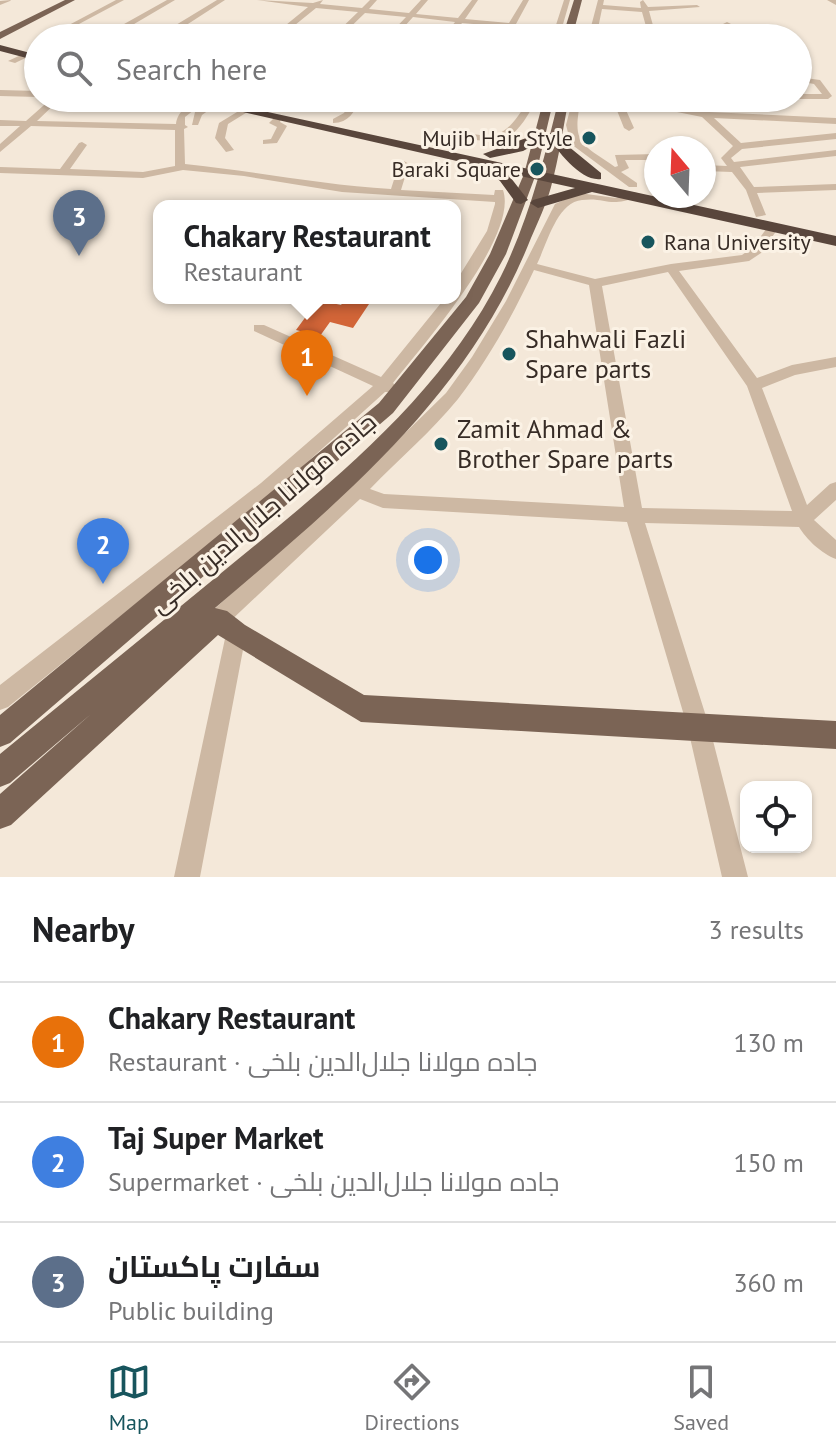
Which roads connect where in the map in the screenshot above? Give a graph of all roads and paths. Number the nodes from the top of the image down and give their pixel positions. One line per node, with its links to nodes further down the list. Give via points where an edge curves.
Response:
1 (8, 0): 18 (street)
2 (48, 0): 22 (main road)
3 (58, 0): 41 (main road)
4 (73, 0): 42 (main road)
5 (121, 0): 27 (street)
6 (172, 0): 28 (street)
7 (222, 0): 29 (street)
8 (260, 0): 17 (street)
9 (374, 0): 24 (street)
10 (425, 0): 25 (street)
11 (475, 0): 26 (street)
12 (526, 0): 35 (street)
13 (567, 0): 36 (street)
14 (578, 0): 37 (main road)
15 (590, 0): 38 (main road)
16 (830, 0): 19 (street)
17 (318, 2): 24 (street); 30 (street)
18 (0, 3)
19 (836, 3)
20 (600, 4): 21 (street); 39 (street)
21 (643, 4): 23 (street); 40 (street)
22 (34, 6)
23 (697, 7)
24 (362, 11): 25 (street); 31 (street)
25 (411, 16): 26 (street); 32 (street)
26 (460, 21): 33 (street); 34 (street)
27 (76, 24)
28 (129, 24)
29 (183, 24)
30 (291, 24)
31 (349, 24)
32 (403, 24)
33 (458, 24)
34 (491, 24)
35 (512, 24)
36 (559, 24)
37 (571, 24)
38 (584, 24)
39 (595, 24)
40 (649, 24)
41 (0, 26)
42 (0, 36)
43 (0, 48): 44 (highway)
44 (24, 55)
45 (812, 81): 48 (street, via 828,96)
46 (0, 93): 47 (street)
47 (24, 94)
48 (812, 97)
49 (42, 112): 69 (street)
50 (185, 112): 70 (street)
51 (198, 112): 68 (street)
52 (243, 112): 80 (street, via 224,123 220,138)
53 (250, 112): 64 (highway)
54 (295, 112): 65 (highway)
55 (350, 112): 65 (street)
56 (527, 112): 75 (street, via 513,132 480,140 448,135)
57 (545, 112): 74 (main road)
58 (560, 112): 72 (main road)
59 (574, 112): 92 (street, via 576,144)
60 (623, 112): 71 (street)
61 (693, 112): 63 (street)
62 (705, 112): 63 (street)
63 (705, 115): 66 (street); 78 (street)
64 (279, 118): 76 (street, via 275,124 282,126 274,141); 83 (highway)
65 (336, 121): 75 (highway)
66 (836, 121)
67 (0, 123): 69 (street)
68 (195, 123)
69 (29, 124): 70 (street); 79 (street)
70 (183, 127): 88 (street)
71 (629, 128)
72 (554, 136): 90 (main road); 92 (highway)
73 (836, 136): 78 (street)
74 (537, 138): 83 (highway); 90 (main road)
75 (432, 141): 83 (highway)
76 (266, 142)
77 (82, 145): 91 (street)
78 (739, 146): 86 (street)
79 (0, 149)
80 (229, 150)
81 (836, 153): 86 (street)
82 (644, 157): 92 (street, via 619,157 624,168)
83 (487, 159): 90 (highway); 99 (highway)
84 (716, 161): 86 (street)
85 (404, 164): 97 (street)
86 (731, 164): 87 (street); 96 (street)
87 (716, 166)
88 (180, 167): 91 (street, via 143,175); 97 (street)
89 (0, 170): 91 (street)
90 (539, 170): 92 (highway); 99 (main road, جاده مولانا جلال‌الدین بلخی)
91 (63, 172)
92 (601, 178): 94 (highway); 99 (highway)
93 (836, 187): 96 (street)
94 (633, 190): 95 (highway); 99 (street, via 617,201 572,198 559,206); 101 (highway)
95 (644, 190)
96 (751, 190): 100 (street)
97 (395, 193): 99 (street)
98 (716, 205): 100 (highway)
99 (522, 206): 104 (street); 107 (street, via 498,218); 112 (main road, جاده مولانا جلال‌الدین بلخی, via 473,299); 123 (main road, جاده مولانا جلال‌الدین بلخی, via 508,277 439,383 399,430 308,516)
100 (760, 215): 102 (highway)
101 (773, 227): 103 (highway); 105 (street, via 745,258)
102 (836, 232)
103 (836, 241)
104 (532, 266): 106 (street); 114 (street, via 451,397)
105 (671, 268): 106 (street); 111 (street)
106 (595, 283): 115 (street)
107 (461, 285)
108 (449, 304): 112 (street)
109 (259, 328): 112 (street)
110 (836, 362): 111 (street, via 792,370)
111 (754, 385): 116 (street)
112 (391, 389): 119 (street); 121 (main road, جاده مولانا جلال‌الدین بلخی, via 386,408 314,472)
113 (836, 489): 116 (street)
114 (357, 491): 115 (street, via 383,501); 118 (street)
115 (634, 515): 116 (street); 120 (street)
116 (804, 519): 117 (street)
117 (836, 551)
118 (227, 626): 120 (main road, via 361,708); 124 (main road); 125 (street)
119 (0, 699)
120 (699, 729): 122 (main road); 126 (street)
121 (0, 733)
122 (836, 735)
123 (0, 773)
124 (0, 814)
125 (187, 877)
126 (735, 877)

